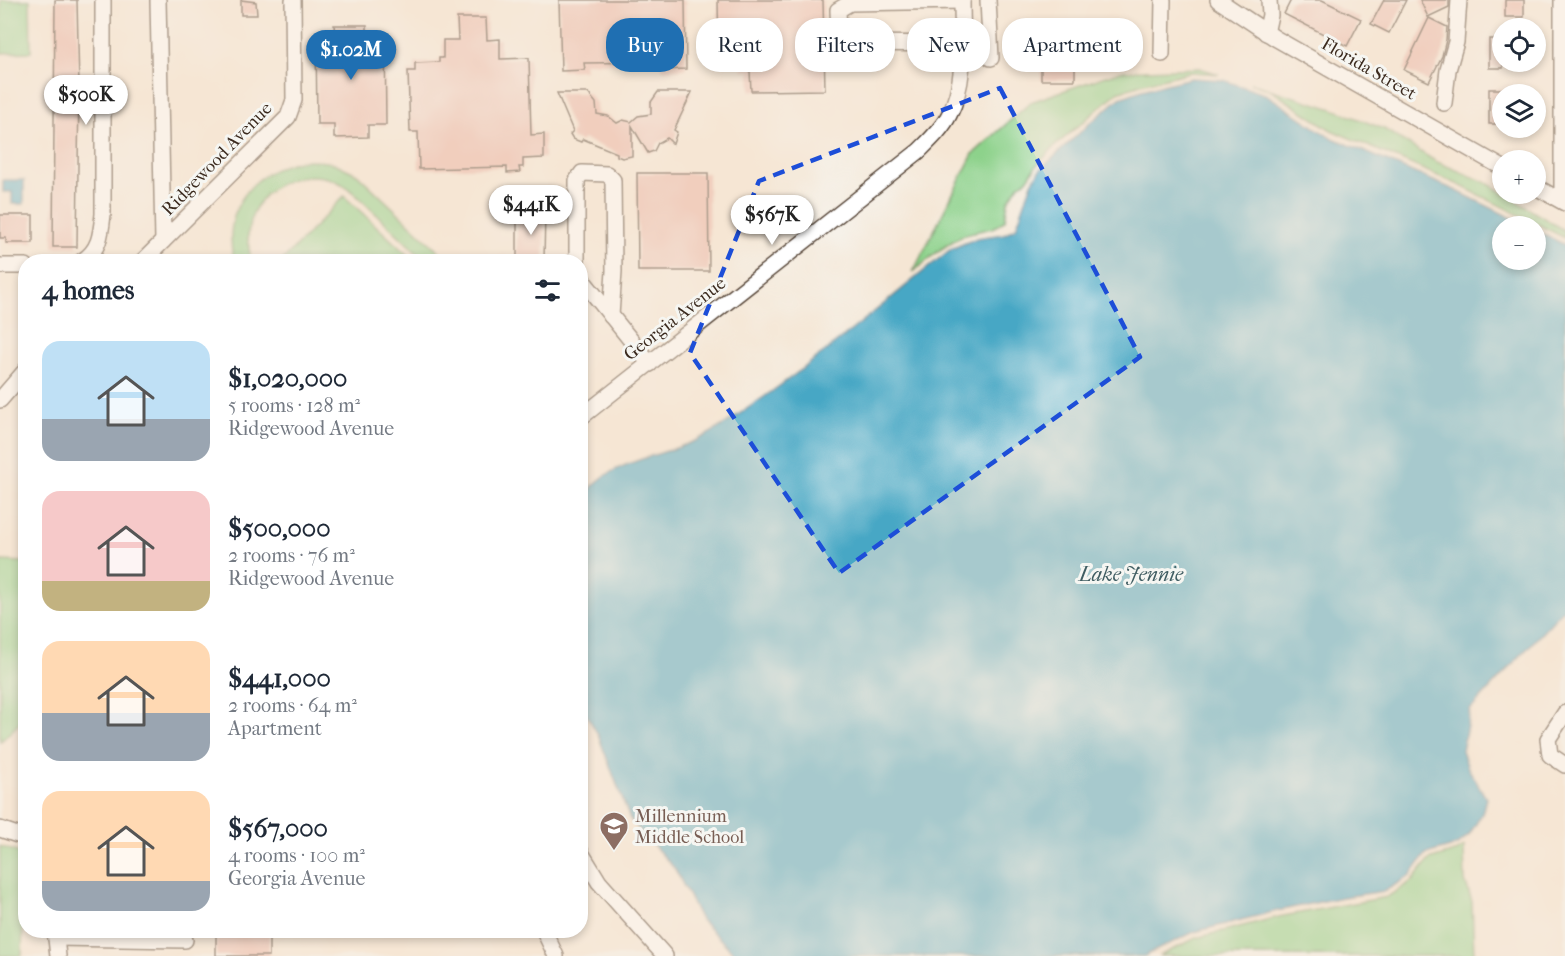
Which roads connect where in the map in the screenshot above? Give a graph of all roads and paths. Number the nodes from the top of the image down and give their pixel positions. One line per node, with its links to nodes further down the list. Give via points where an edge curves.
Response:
1 (103, 0): 23 (street, via 103,213 100,238)
2 (158, 0): 22 (street)
3 (293, 0): 22 (street, Ridgewood Avenue, via 294,100 288,117)
4 (962, 0): 11 (street, Georgia Avenue); 13 (street, via 850,3 838,10 839,35 851,44)
5 (988, 0): 15 (street)
6 (1163, 0): 14 (street)
7 (1218, 0): 12 (street, Florida Street)
8 (1269, 0): 12 (street)
9 (1459, 0): 17 (street, via 1456,42)
10 (1562, 0): 18 (street)
11 (962, 18)
12 (1266, 33): 19 (street, Florida Street)
13 (907, 44)
14 (1162, 54)
15 (991, 58)
16 (960, 72): 30 (street, Georgia Avenue, via 958,94 938,133)
17 (1444, 103)
18 (1564, 121): 21 (street)
19 (1492, 162)
20 (1546, 193): 21 (street)
21 (1563, 202)
22 (163, 242): 24 (street, Ridgewood Avenue)
23 (93, 254)
24 (150, 254)
25 (577, 254): 29 (street, via 577,180 582,173 608,174 613,180)
26 (0, 266): 27 (street)
27 (18, 266)
28 (588, 287): 29 (street)
29 (611, 316): 30 (street)
30 (650, 364): 33 (street, Georgia Avenue)
31 (18, 379): 32 (street)
32 (0, 400)
33 (588, 412)
34 (1565, 713): 35 (street, via 1548,740 1550,755)
35 (1565, 765)
36 (0, 829): 37 (street)
37 (18, 835)
38 (588, 864): 45 (street, via 599,882)
39 (56, 938): 43 (street)
40 (142, 938): 42 (street)
41 (547, 938): 44 (street)
42 (185, 940)
43 (58, 956)
44 (556, 956)
45 (665, 956)

